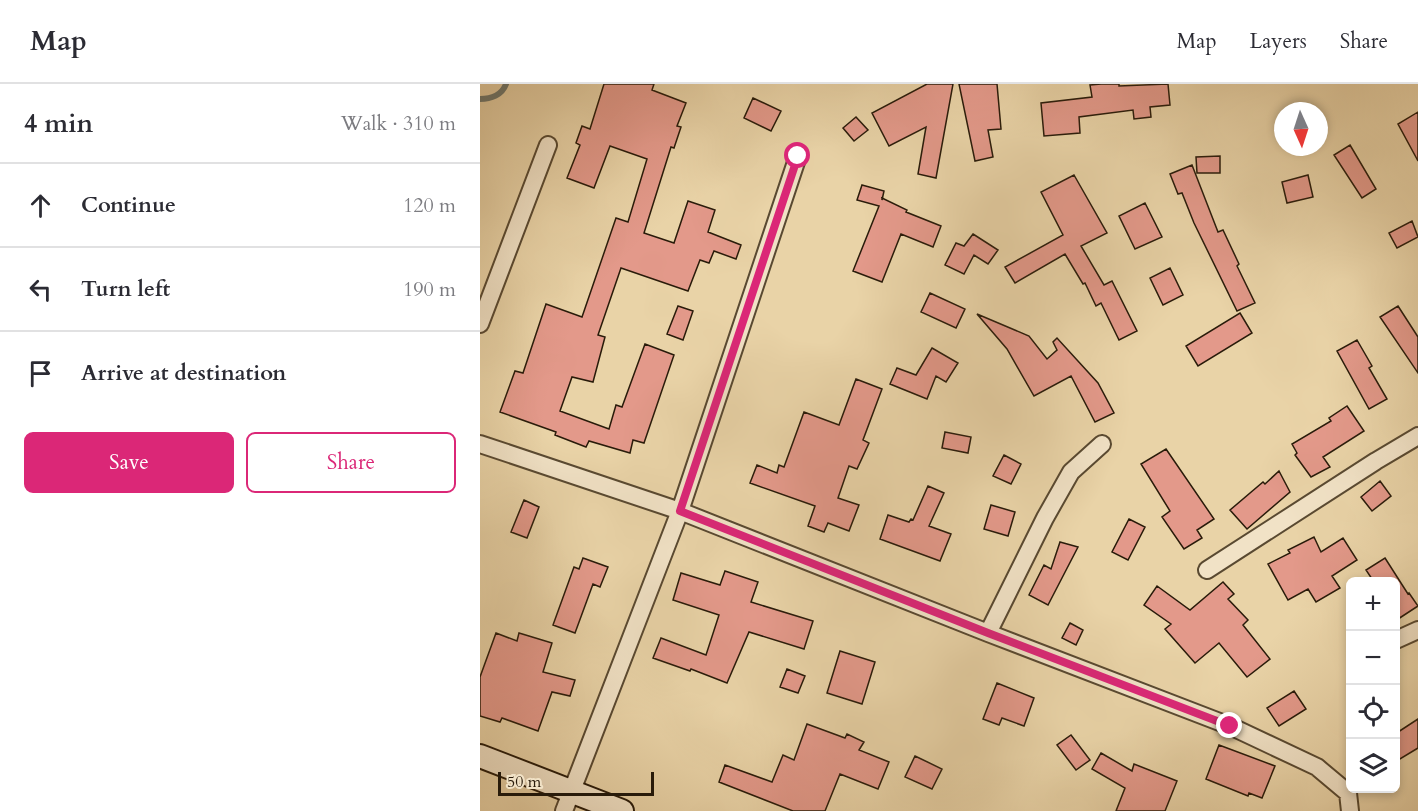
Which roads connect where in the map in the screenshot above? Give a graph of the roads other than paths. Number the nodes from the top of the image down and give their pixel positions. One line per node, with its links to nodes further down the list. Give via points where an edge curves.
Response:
1 (548, 145): 3 (street)
2 (798, 156): 7 (street)
3 (480, 324)
4 (1418, 436): 8 (street)
5 (480, 444): 7 (street)
6 (1102, 444): 10 (street, via 1071,472)
7 (680, 511): 10 (street); 13 (street)
8 (1207, 570)
9 (1418, 630): 11 (street)
10 (988, 633): 15 (street, via 1230,726 1317,767 1348,793)
11 (1400, 638)
12 (480, 756): 13 (street)
13 (568, 801): 14 (street)
14 (622, 811)
15 (1350, 811)

